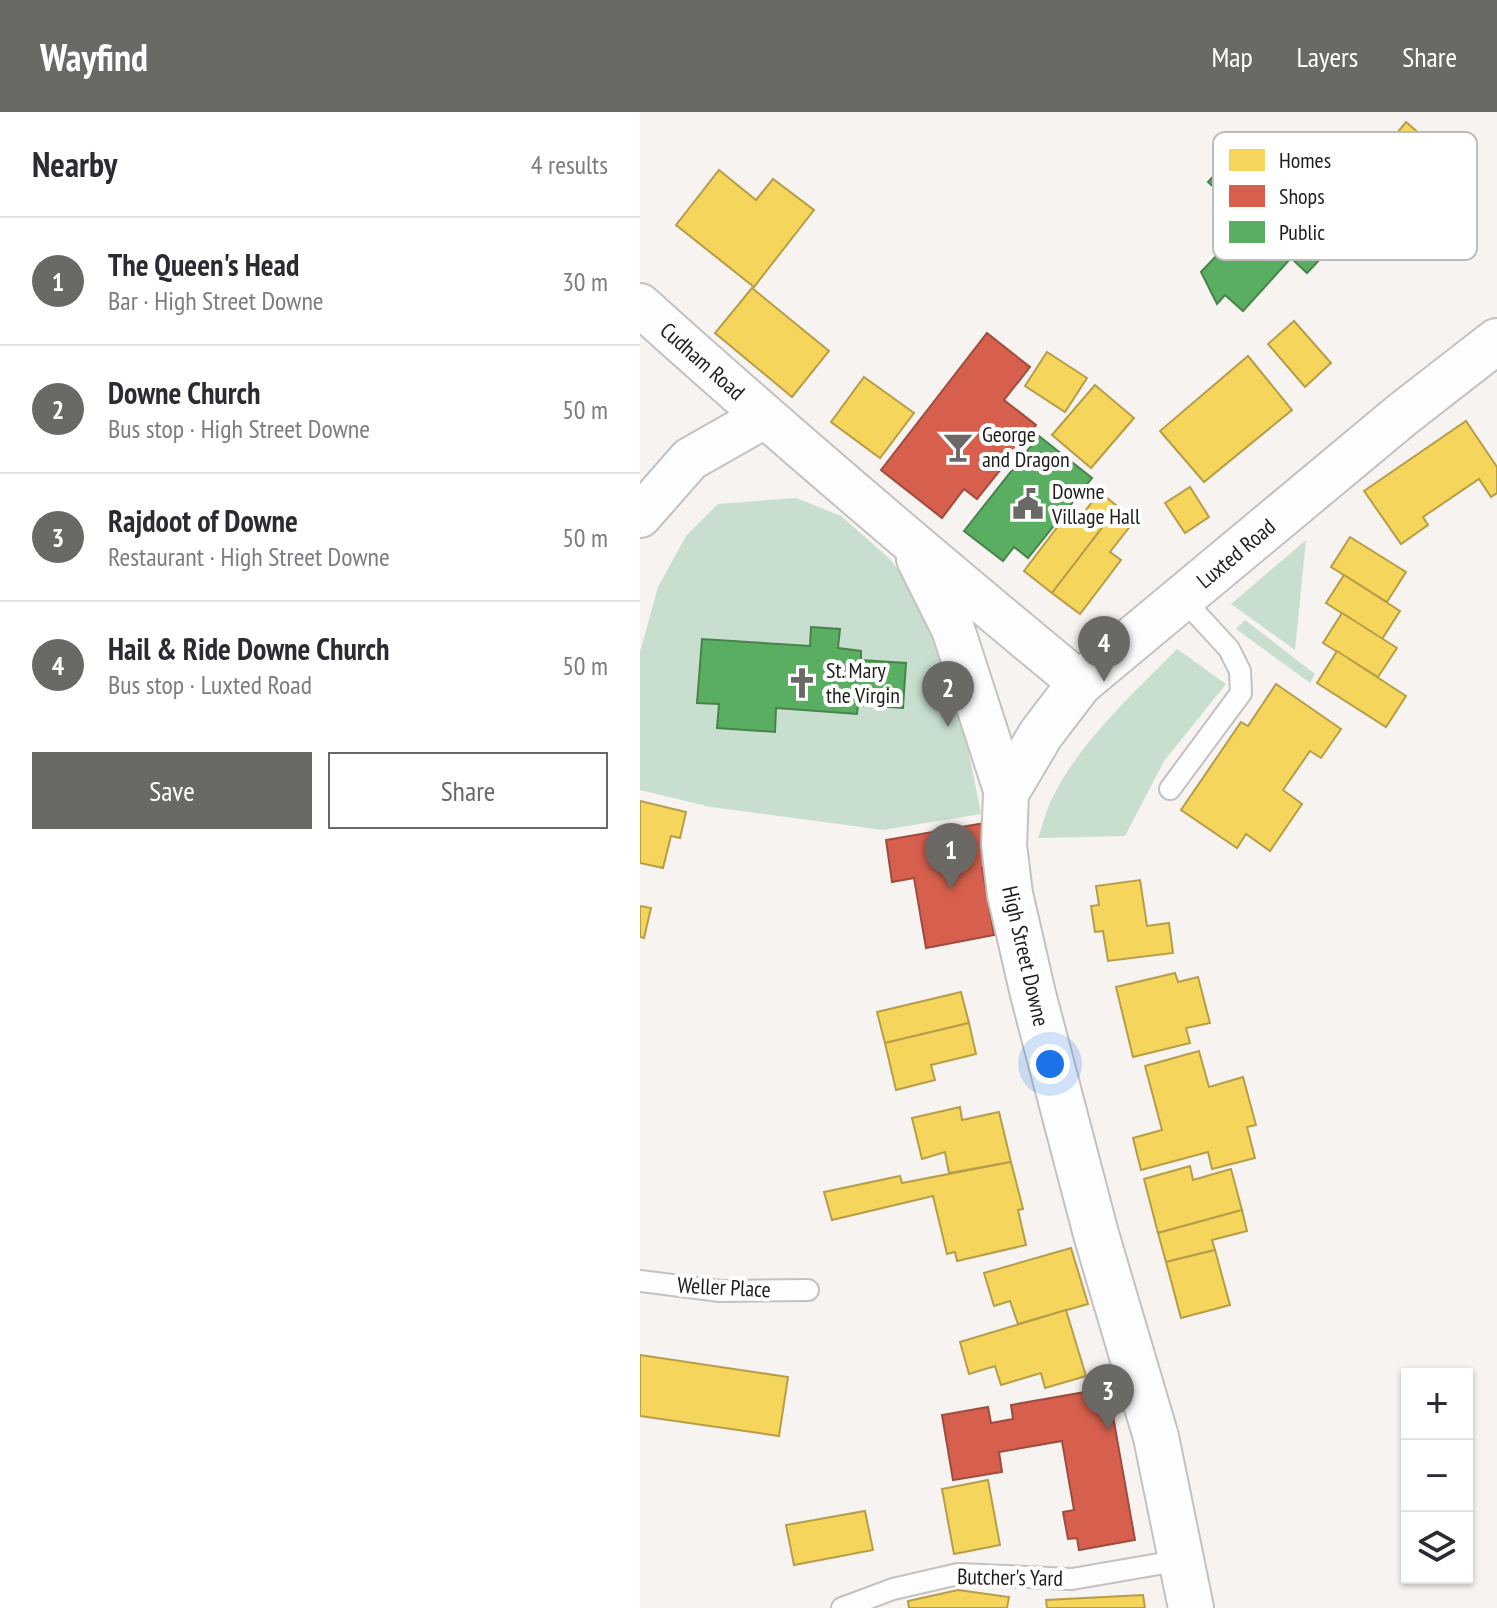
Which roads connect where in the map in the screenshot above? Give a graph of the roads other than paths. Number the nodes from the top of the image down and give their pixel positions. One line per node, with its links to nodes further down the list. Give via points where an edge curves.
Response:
1 (640, 305): 3 (street, Cudham Road)
2 (1497, 341): 6 (street, Luxted Road)
3 (764, 417): 4 (street, via 690,459); 5 (street, High Street Downe)
4 (640, 516)
5 (911, 543): 7 (street, High Street Downe); 9 (street, High Street Downe, via 953,629)
6 (1183, 599): 7 (street, Luxted Road); 8 (lane, via 1229,649 1240,671 1241,693)
7 (1080, 683): 9 (street, Luxted Road)
8 (1170, 789)
9 (1006, 793): 12 (street, High Street Downe, via 1008,881 1029,979 1156,1437)
10 (640, 1281): 11 (lane, Weller Place, via 720,1291)
11 (808, 1290)
12 (1182, 1560): 13 (lane, Butcher's Yard, via 1072,1579 958,1574); 14 (street, High Street Downe)
13 (842, 1608)
14 (1191, 1608)

